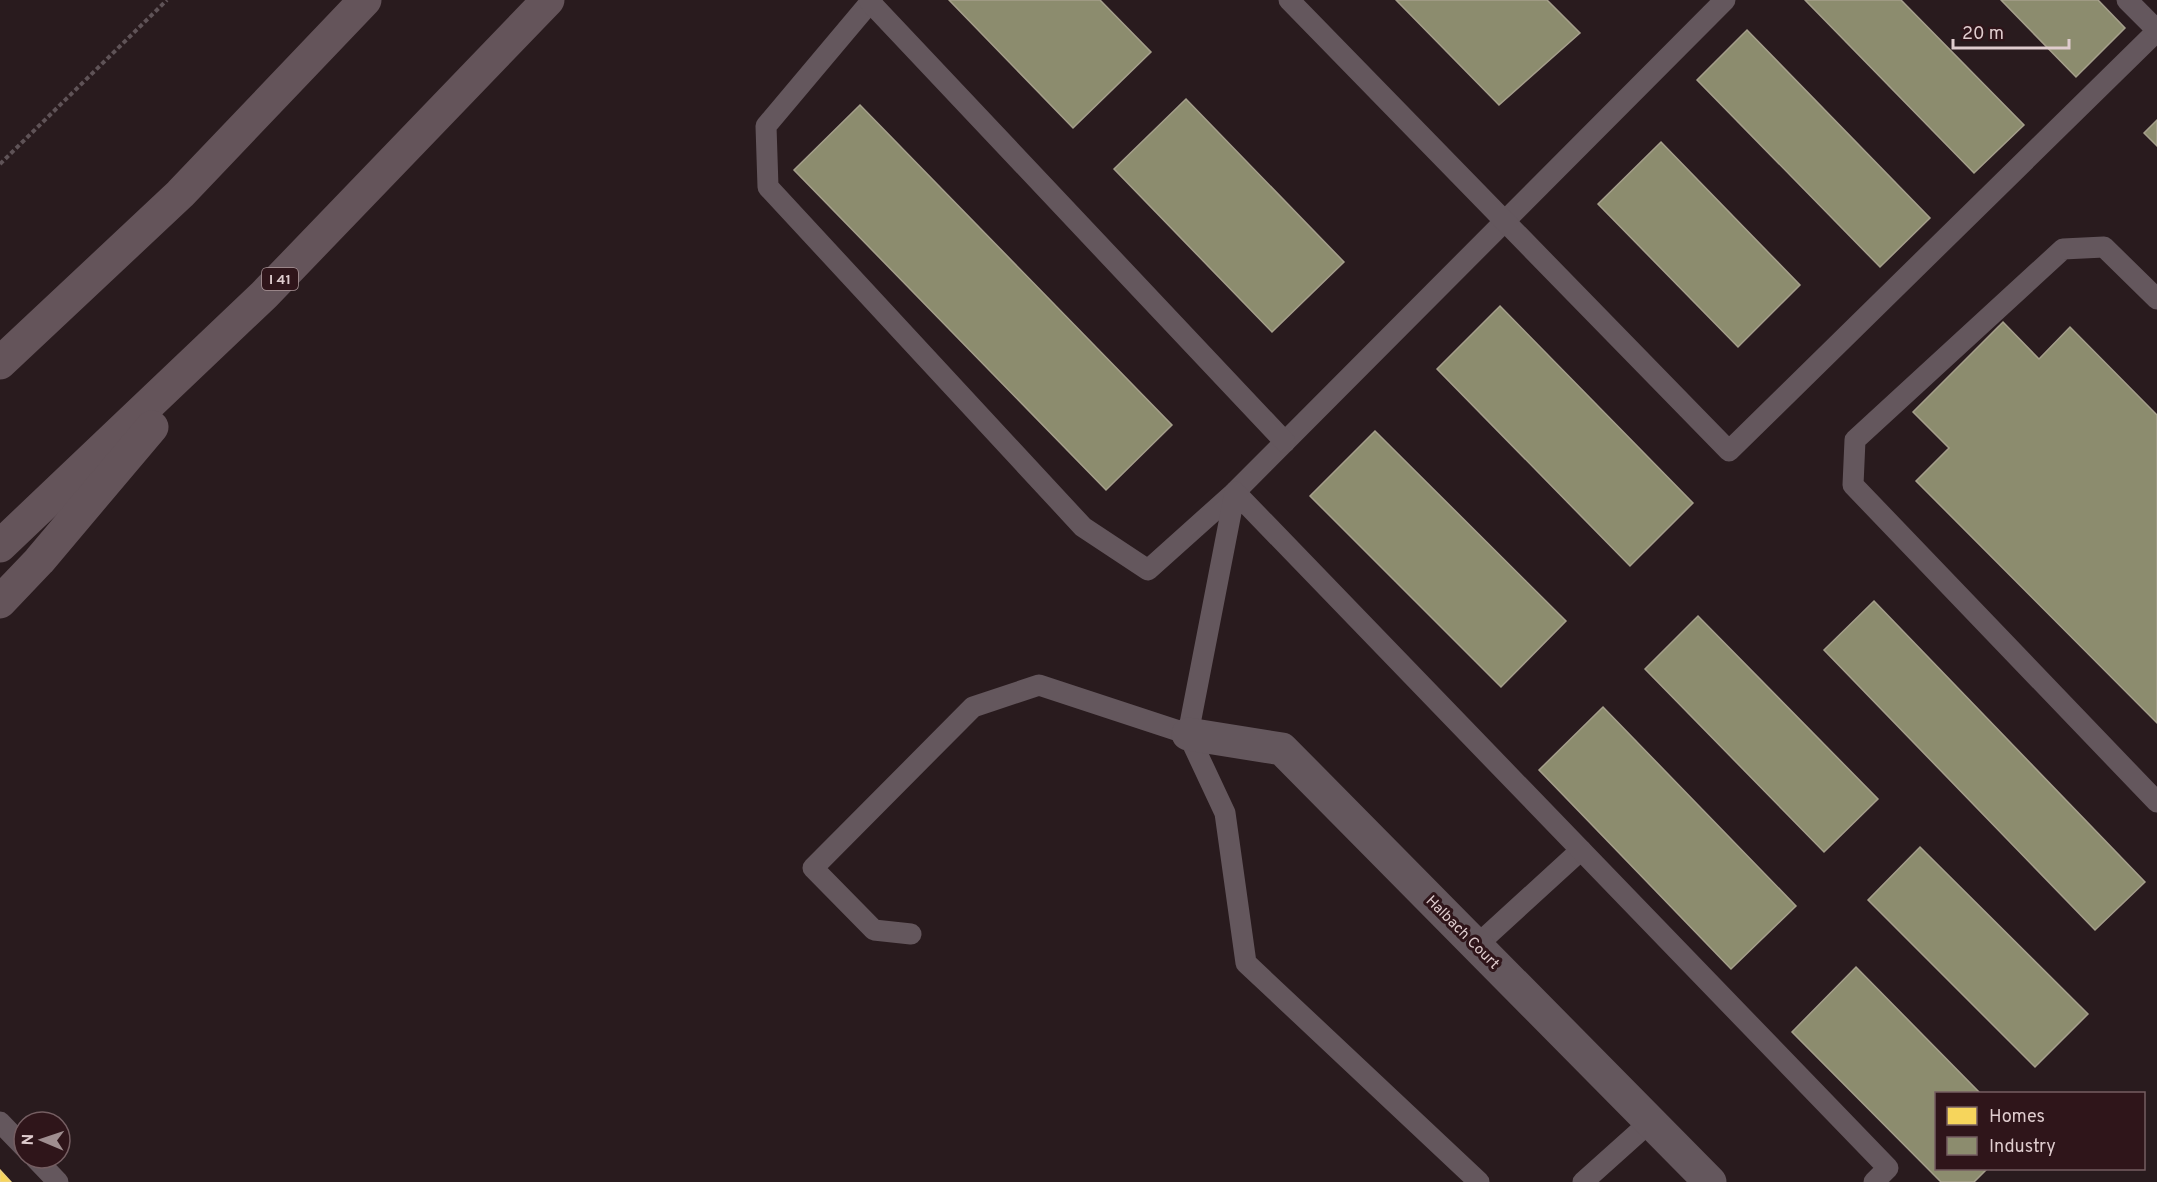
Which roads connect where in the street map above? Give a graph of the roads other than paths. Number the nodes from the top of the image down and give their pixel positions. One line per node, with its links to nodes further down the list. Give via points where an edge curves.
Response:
1 (364, 0): 11 (highway, via 180,194)
2 (548, 0): 9 (highway, I 41)
3 (1289, 0): 8 (lane)
4 (1725, 0): 8 (lane)
5 (2127, 0): 7 (lane)
6 (871, 1): 12 (lane); 13 (lane, via 766,126 768,187 1083,526 1148,570)
7 (2157, 30): 8 (lane, via 1729,452)
8 (1504, 221): 12 (lane)
9 (264, 295): 14 (highway, I 41); 15 (highway)
10 (2157, 299): 17 (lane, via 2104,248 2063,249 1855,441 1853,485)
11 (0, 363)
12 (1285, 442): 13 (lane)
13 (1235, 492): 16 (lane); 18 (lane)
14 (0, 546)
15 (0, 602)
16 (1188, 734): 19 (lane, via 1039,685 973,707 813,868 874,930); 20 (street, Halbach Court, via 1282,749); 26 (lane, via 1225,813 1246,963)
17 (2157, 802)
18 (1581, 850): 20 (lane); 29 (lane, via 1888,1168)
19 (911, 934)
20 (1476, 945): 22 (street, Halbach Court)
21 (0, 1122): 23 (lane)
22 (1650, 1122): 27 (lane); 28 (street, Halbach Court)
23 (12, 1134)
24 (46, 1170): 25 (lane)
25 (58, 1182)
26 (1479, 1182)
27 (1583, 1182)
28 (1710, 1182)
29 (1874, 1182)

